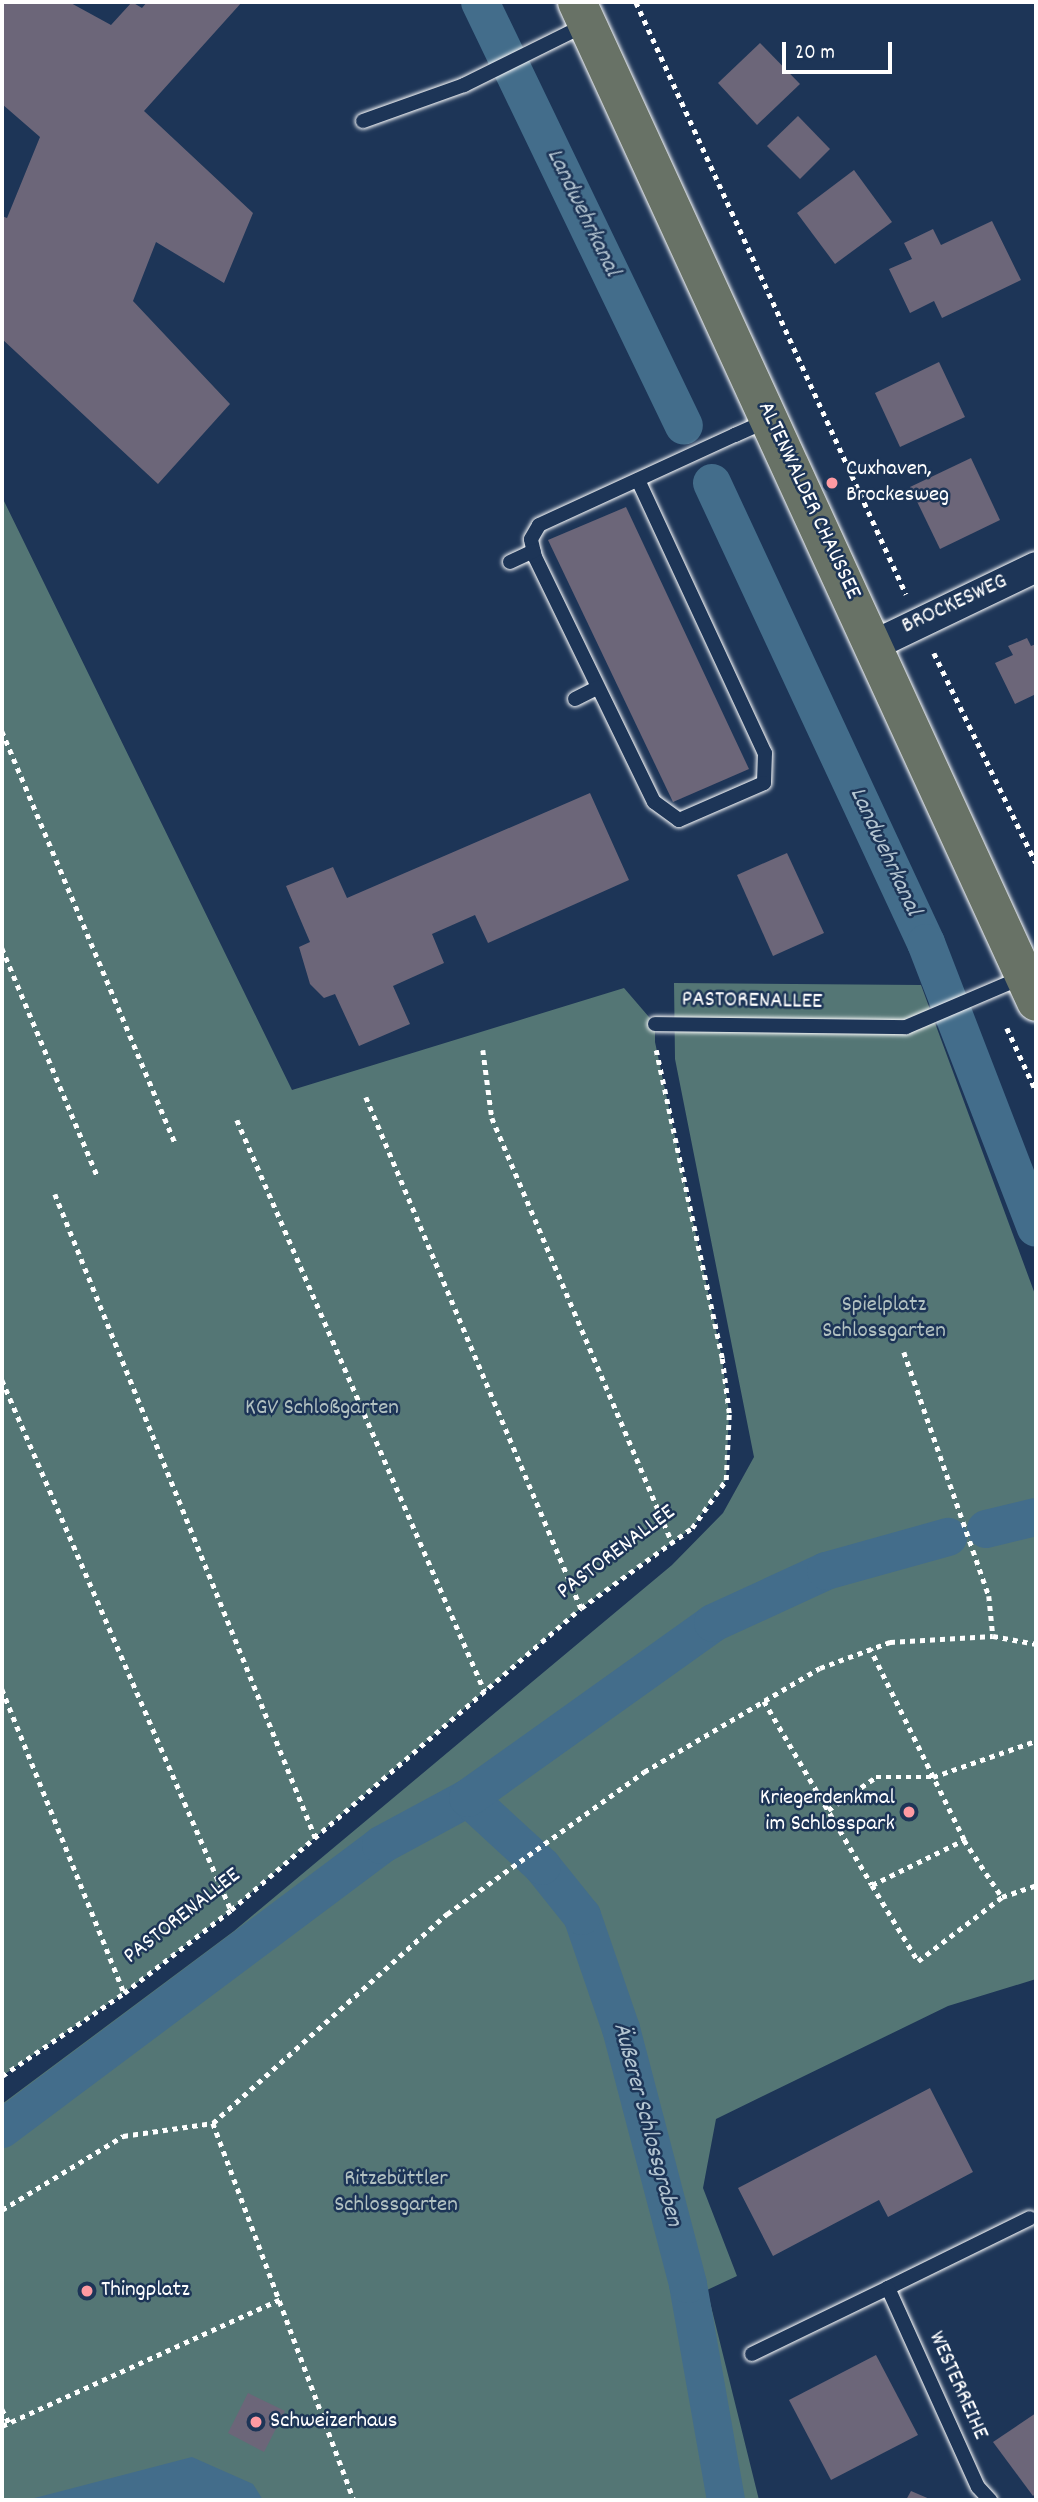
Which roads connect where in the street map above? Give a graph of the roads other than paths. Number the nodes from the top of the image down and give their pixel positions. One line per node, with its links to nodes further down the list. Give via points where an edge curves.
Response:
1 (583, 13): 2 (lane, via 555,43 464,85); 3 (main road, ALTENWALDER CHAUSSEE)
2 (363, 121)
3 (770, 419): 4 (lane); 8 (main road, ALTENWALDER CHAUSSEE)
4 (638, 480): 5 (lane, via 539,525 531,540); 9 (lane, via 765,753 764,783 679,820 654,803)
5 (534, 551): 6 (lane); 9 (lane)
6 (510, 562)
7 (1036, 567): 8 (street, BROCKESWEG)
8 (874, 645): 11 (main road, ALTENWALDER CHAUSSEE)
9 (597, 688): 10 (lane)
10 (575, 699)
11 (1030, 989): 12 (lane, PASTORENALLEE, via 990,992 906,1027)
12 (655, 1024)
13 (1030, 2218): 14 (lane)
14 (888, 2288): 15 (lane); 16 (lane, WESTERREIHE, via 978,2487)
15 (752, 2354)
16 (990, 2500)

